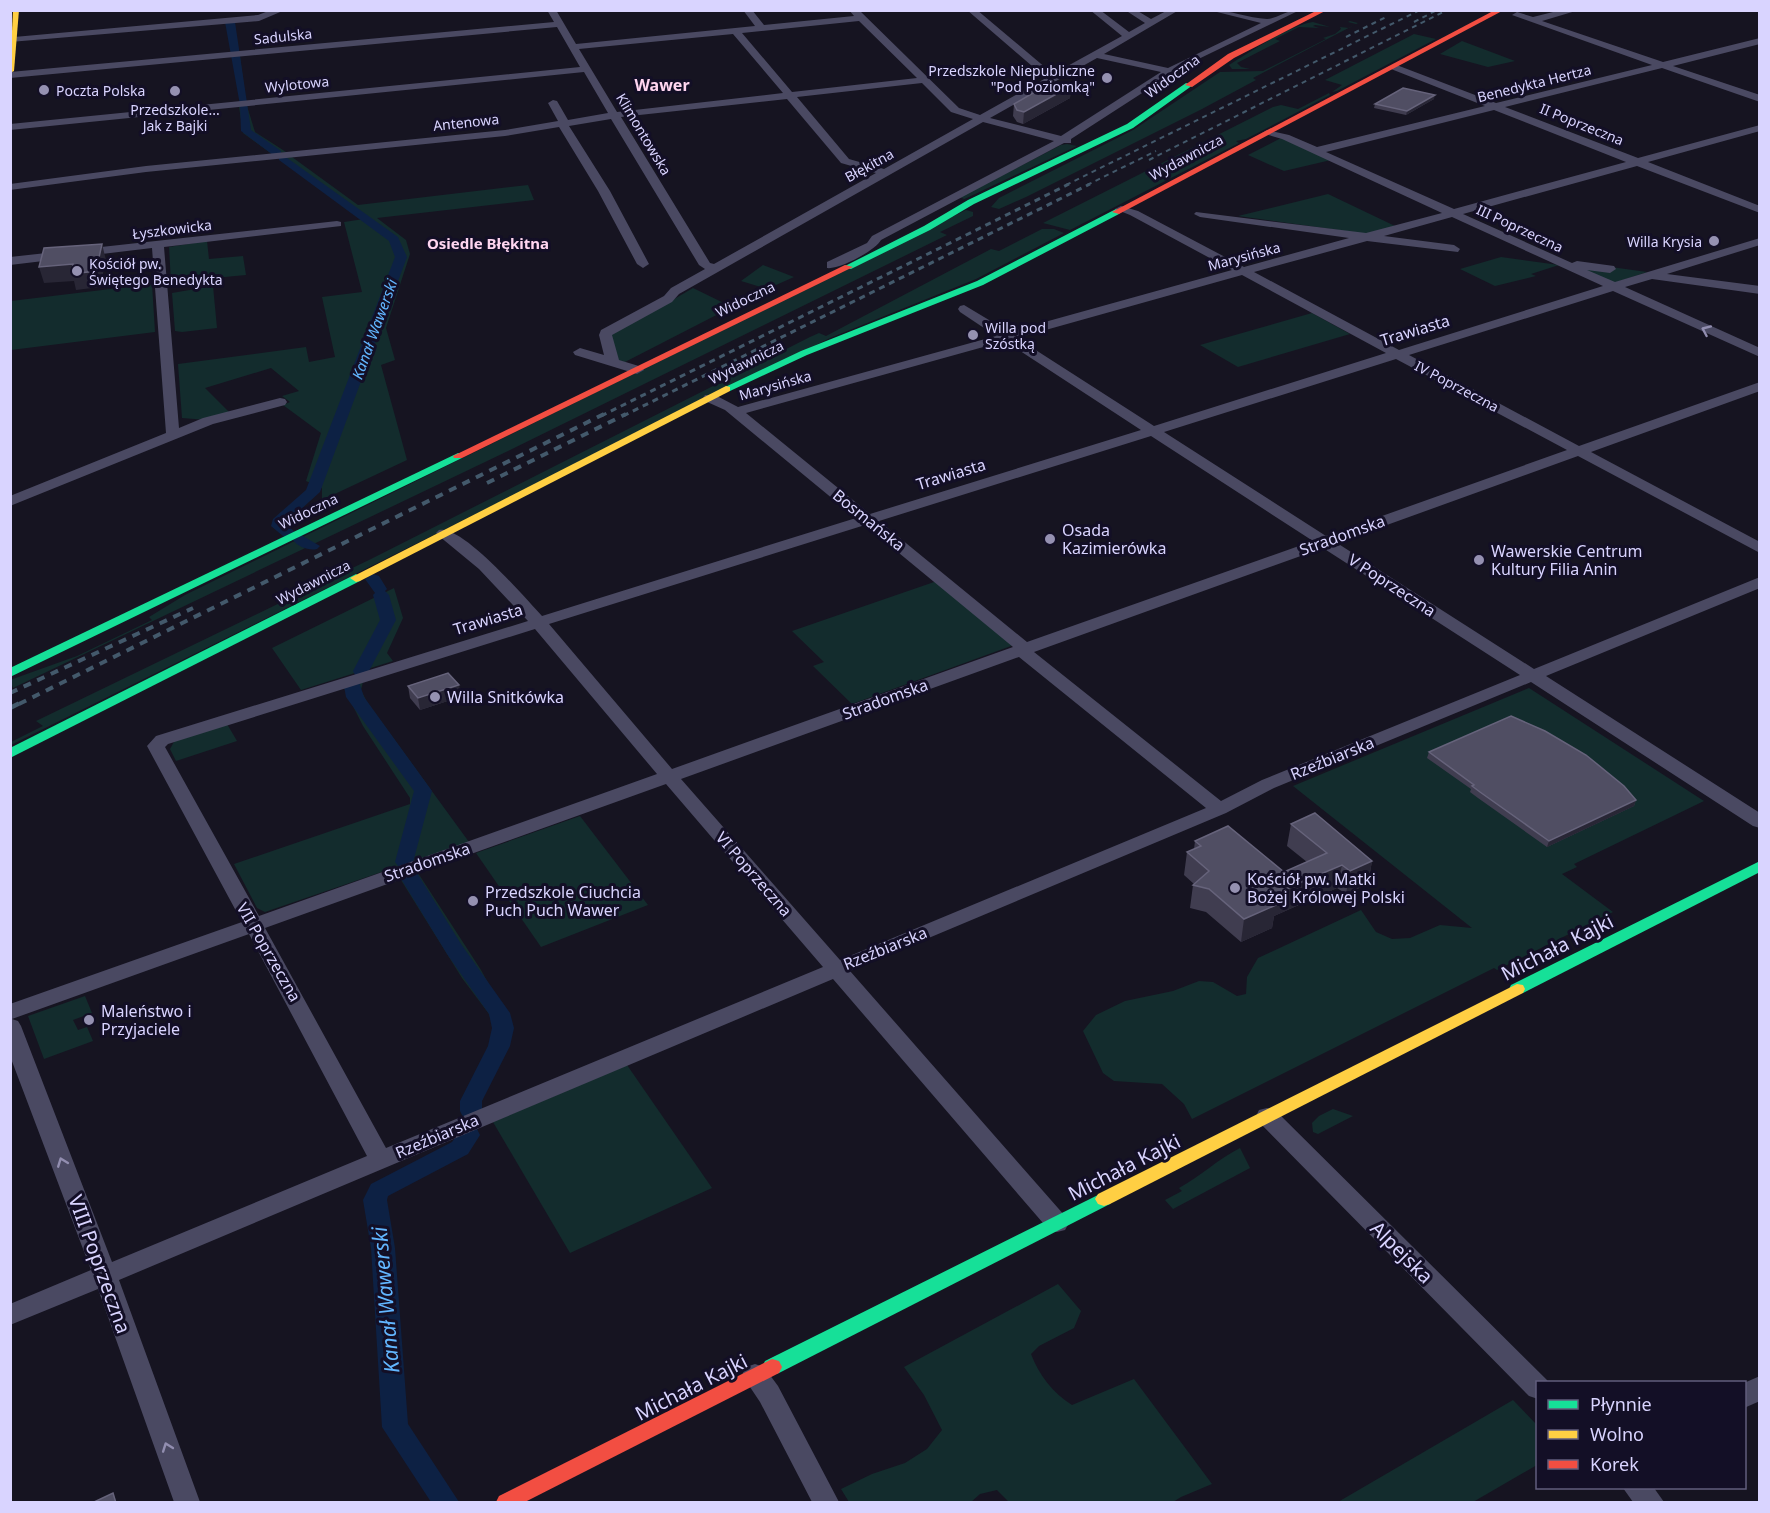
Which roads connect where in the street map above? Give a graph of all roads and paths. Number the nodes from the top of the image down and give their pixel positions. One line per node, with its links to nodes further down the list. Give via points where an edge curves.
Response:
1 (16, 10): 22 (main road)
2 (281, 10): 22 (street, via 259,18)
3 (551, 10): 19 (street, Klimontowska)
4 (747, 10): 20 (street)
5 (971, 10): 32 (street)
6 (1094, 10): 23 (street)
7 (1129, 10): 18 (street)
8 (1175, 10): 18 (street, Błękitna)
9 (1213, 10): 17 (street)
10 (1296, 10): 17 (street, Widoczna)
11 (1324, 10): 45 (main road, Widoczna, via 1227,58 1130,126)
12 (1501, 10): 28 (main road, Wydawnicza)
13 (1575, 10): 16 (street)
14 (856, 14): 20 (street); 33 (street)
15 (1517, 15): 16 (street)
16 (1531, 20): 27 (street)
17 (1271, 22): 30 (street, Widoczna)
18 (1154, 23): 23 (street, Błękitna)
19 (559, 24): 25 (street, Klimontowska); 31 (street, Sadulska)
20 (762, 28): 21 (street)
21 (735, 30): 25 (street); 34 (street)
22 (13, 35): 31 (main road)
23 (1130, 37): 26 (street, Błękitna)
24 (1760, 41): 27 (street, Benedykta Hertza)
25 (573, 47): 29 (street, Klimontowska)
26 (1097, 55): 30 (street); 32 (street, Błękitna)
27 (1662, 65): 35 (street); 37 (street, Benedykta Hertza)
28 (1394, 67): 37 (street, II Poprzeczna); 43 (main road, Wydawnicza)
29 (586, 69): 38 (street, Klimontowska); 41 (street, Wylotowa)
30 (1169, 71): 44 (street, Widoczna)
31 (10, 73)
32 (1055, 78): 39 (street, Błękitna)
33 (924, 80): 34 (street, Antenowa); 39 (street, via 955,110)
34 (789, 94): 38 (street, Antenowa); 48 (street, via 844,161)
35 (1760, 99)
36 (553, 104): 40 (street)
37 (1496, 106): 46 (street, Benedykta Hertza); 47 (street, II Poprzeczna)
38 (615, 115): 40 (street, Antenowa); 64 (street, Klimontowska, via 705,265)
39 (982, 119): 44 (street); 48 (street, Błękitna)
40 (564, 124): 49 (street, Antenowa); 61 (street)
41 (10, 128)
42 (1760, 128): 47 (street, Marysińska)
43 (1267, 133): 46 (street, III Poprzeczna); 50 (main road, Wydawnicza)
44 (1063, 140): 45 (street); 62 (street, Widoczna, via 876,237 872,245)
45 (1090, 147): 75 (main road, Widoczna, via 971,202)
46 (1315, 151): 53 (street, III Poprzeczna)
47 (1638, 162): 51 (street, II Poprzeczna); 53 (street, Marysińska)
48 (887, 173): 64 (street, Błękitna)
49 (10, 187)
50 (1121, 209): 65 (street, IV Poprzeczna); 77 (main road, Wydawnicza, via 973,286 794,357)
51 (1760, 210)
52 (1200, 214): 55 (street)
53 (1454, 214): 55 (street, Marysińska); 60 (street, III Poprzeczna)
54 (337, 224): 57 (street, Łyszkowicka)
55 (1368, 237): 58 (street); 65 (street, Marysińska)
56 (1760, 241): 66 (street, Trawiasta)
57 (158, 245): 59 (street, Łyszkowicka); 81 (street)
58 (1454, 249)
59 (10, 261)
60 (1558, 262): 63 (street); 67 (street, III Poprzeczna)
61 (643, 264)
62 (831, 265)
63 (1610, 268)
64 (714, 269): 74 (street, Błękitna, via 606,333)
65 (1244, 272): 70 (street, Marysińska); 73 (street, IV Poprzeczna)
66 (1650, 275): 67 (street, Trawiasta); 68 (street)
67 (1612, 287): 72 (street, III Poprzeczna, one-way to 67); 73 (street, Trawiasta)
68 (1760, 290)
69 (964, 309): 70 (street, V Poprzeczna)
70 (1008, 336): 79 (street, Marysińska); 80 (street, V Poprzeczna)
71 (580, 352): 74 (street)
72 (1760, 353)
73 (1397, 354): 80 (street, Trawiasta); 82 (street, IV Poprzeczna)
74 (613, 362): 75 (street)
75 (638, 370): 89 (main road, Widoczna)
76 (1760, 386): 82 (street, Stradomska)
77 (710, 398): 79 (street, Bosmańska); 85 (main road, Wydawnicza)
78 (280, 402): 81 (street, via 208,421)
79 (735, 412): 84 (street, Bosmańska)
80 (1153, 430): 84 (street, Trawiasta); 86 (street, V Poprzeczna)
81 (173, 435): 83 (street)
82 (1578, 451): 86 (street, Stradomska); 87 (street, IV Poprzeczna)
83 (10, 502)
84 (867, 518): 90 (street, Trawiasta); 91 (street, Bosmańska)
85 (444, 533): 90 (street, VI Poprzeczna, via 482,560); 96 (main road, Wydawnicza)
86 (1325, 541): 91 (street, Stradomska); 94 (street, V Poprzeczna)
87 (1760, 548)
88 (1760, 582): 94 (street, Rzeźbiarska)
89 (169, 597): 92 (main road, Widoczna); 93 (main road, Widoczna)
90 (538, 623): 95 (street, Trawiasta, via 168,737); 97 (street, VI Poprzeczna)
91 (1022, 649): 97 (street, Stradomska); 98 (street, Bosmańska)
92 (10, 662)
93 (10, 673)
94 (1533, 677): 98 (street, Rzeźbiarska, via 1268,784); 99 (street, V Poprzeczna)
95 (156, 746): 101 (street, VII Poprzeczna)
96 (10, 754)
97 (670, 776): 101 (street, Stradomska); 102 (street, VI Poprzeczna)
98 (1219, 809): 102 (street, Rzeźbiarska)
99 (1760, 822)
100 (1760, 866): 105 (main road, Michała Kajki)
101 (253, 924): 103 (street, Stradomska); 106 (street, VII Poprzeczna)
102 (835, 968): 106 (street, Rzeźbiarska); 107 (street, VI Poprzeczna)
103 (10, 1012)
104 (10, 1026): 108 (street, VIII Poprzeczna, one-way to 104)
105 (1267, 1116): 107 (main road, Michała Kajki); 111 (street, Alpejska)
106 (380, 1160): 108 (street, Rzeźbiarska)
107 (1057, 1223): 110 (main road, Michała Kajki)
108 (105, 1275): 109 (street, Rzeźbiarska); 115 (street, VIII Poprzeczna, one-way to 108)
109 (10, 1315)
110 (755, 1376): 116 (main road, Michała Kajki); 117 (street, via 769,1394)
111 (1536, 1386)
112 (1760, 1387): 113 (street)
113 (1746, 1396)
114 (1637, 1489): 118 (street)
115 (187, 1503)
116 (506, 1503)
117 (826, 1503)
118 (1651, 1503)

